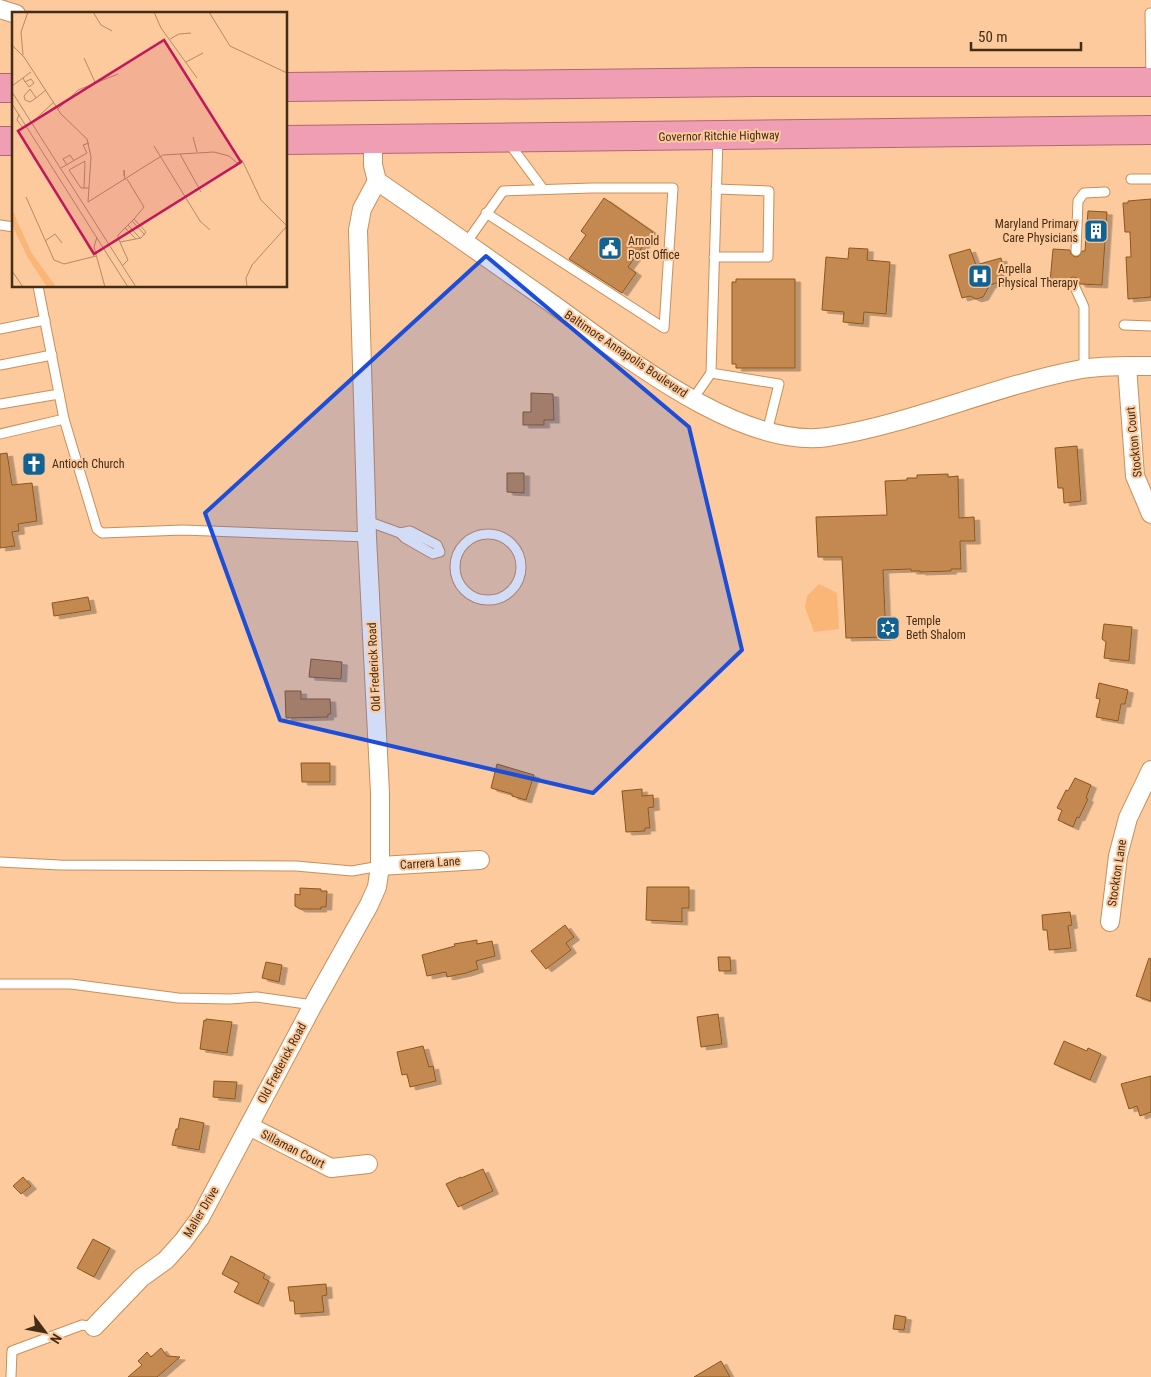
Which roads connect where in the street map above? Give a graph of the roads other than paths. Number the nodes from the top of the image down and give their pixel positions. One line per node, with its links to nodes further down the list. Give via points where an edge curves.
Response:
1 (0, 9): 2 (street)
2 (12, 13)
3 (1150, 13): 4 (lane)
4 (1151, 47): 5 (lane)
5 (1151, 82): 6 (highway)
6 (288, 87)
7 (1151, 130): 8 (highway, Governor Ritchie Highway)
8 (718, 136): 9 (highway, Governor Ritchie Highway); 16 (lane)
9 (505, 138): 11 (highway, Governor Ritchie Highway); 15 (lane)
10 (288, 140): 11 (highway, Governor Ritchie Highway)
11 (374, 140): 14 (street, via 373,165)
12 (1131, 179): 13 (lane)
13 (1151, 179)
14 (377, 180): 19 (street, Baltimore Annapolis Boulevard); 41 (street, Old Frederick Road, via 362,209 358,230)
15 (543, 189): 18 (lane, via 503,191); 18 (lane, via 673,188 664,328)
16 (716, 189): 21 (lane); 21 (lane, via 769,190 768,257)
17 (1105, 192): 20 (lane, via 1084,192 1078,201)
18 (486, 213): 19 (lane)
19 (466, 243): 35 (street, Baltimore Annapolis Boulevard, via 666,384)
20 (1076, 251)
21 (714, 257): 33 (lane)
22 (1073, 283): 32 (lane, via 1084,307)
23 (38, 288): 24 (lane)
24 (45, 320): 27 (lane); 28 (lane)
25 (1124, 325): 26 (lane)
26 (1151, 326)
27 (0, 329)
28 (52, 355): 29 (lane); 34 (lane)
29 (0, 365)
30 (1127, 366): 31 (street, Baltimore Annapolis Boulevard); 32 (street, Baltimore Annapolis Boulevard); 40 (street, Stockton Court, via 1135,476)
31 (1151, 366)
32 (1084, 369): 38 (street, Baltimore Annapolis Boulevard, via 996,390 857,431 825,437)
33 (711, 373): 35 (lane); 38 (lane, via 780,384)
34 (59, 394): 36 (lane); 37 (lane)
35 (693, 399): 38 (street, Baltimore Annapolis Boulevard, via 736,421)
36 (0, 404)
37 (64, 419): 39 (lane); 41 (lane, via 97,529 102,533)
38 (767, 432)
39 (0, 434)
40 (1151, 514)
41 (367, 529): 42 (lane, via 400,533 433,554 440,552); 46 (street, Old Frederick Road)
42 (456, 559): 42 (lane, via 457,579 462,588 480,600 505,595 516,584 520,573 520,562 510,543 495,536 478,536 468,541)
43 (1151, 770): 47 (street, Stockton Lane, via 1128,818 1120,846)
44 (480, 860): 46 (street, Carrera Lane)
45 (0, 862): 46 (lane, via 296,866 352,870)
46 (380, 866): 49 (street, Old Frederick Road, via 377,887 369,905)
47 (1110, 922)
48 (0, 984): 49 (lane, via 72,984 178,998 257,997)
49 (313, 1005): 50 (street, Old Frederick Road)
50 (249, 1126): 51 (street, Sillaman Court, via 331,1168); 52 (street, Malier Drive, via 200,1218 183,1242 166,1260 141,1278)
51 (368, 1164)
52 (94, 1327): 53 (lane, via 82,1324 12,1351)
53 (11, 1377)

